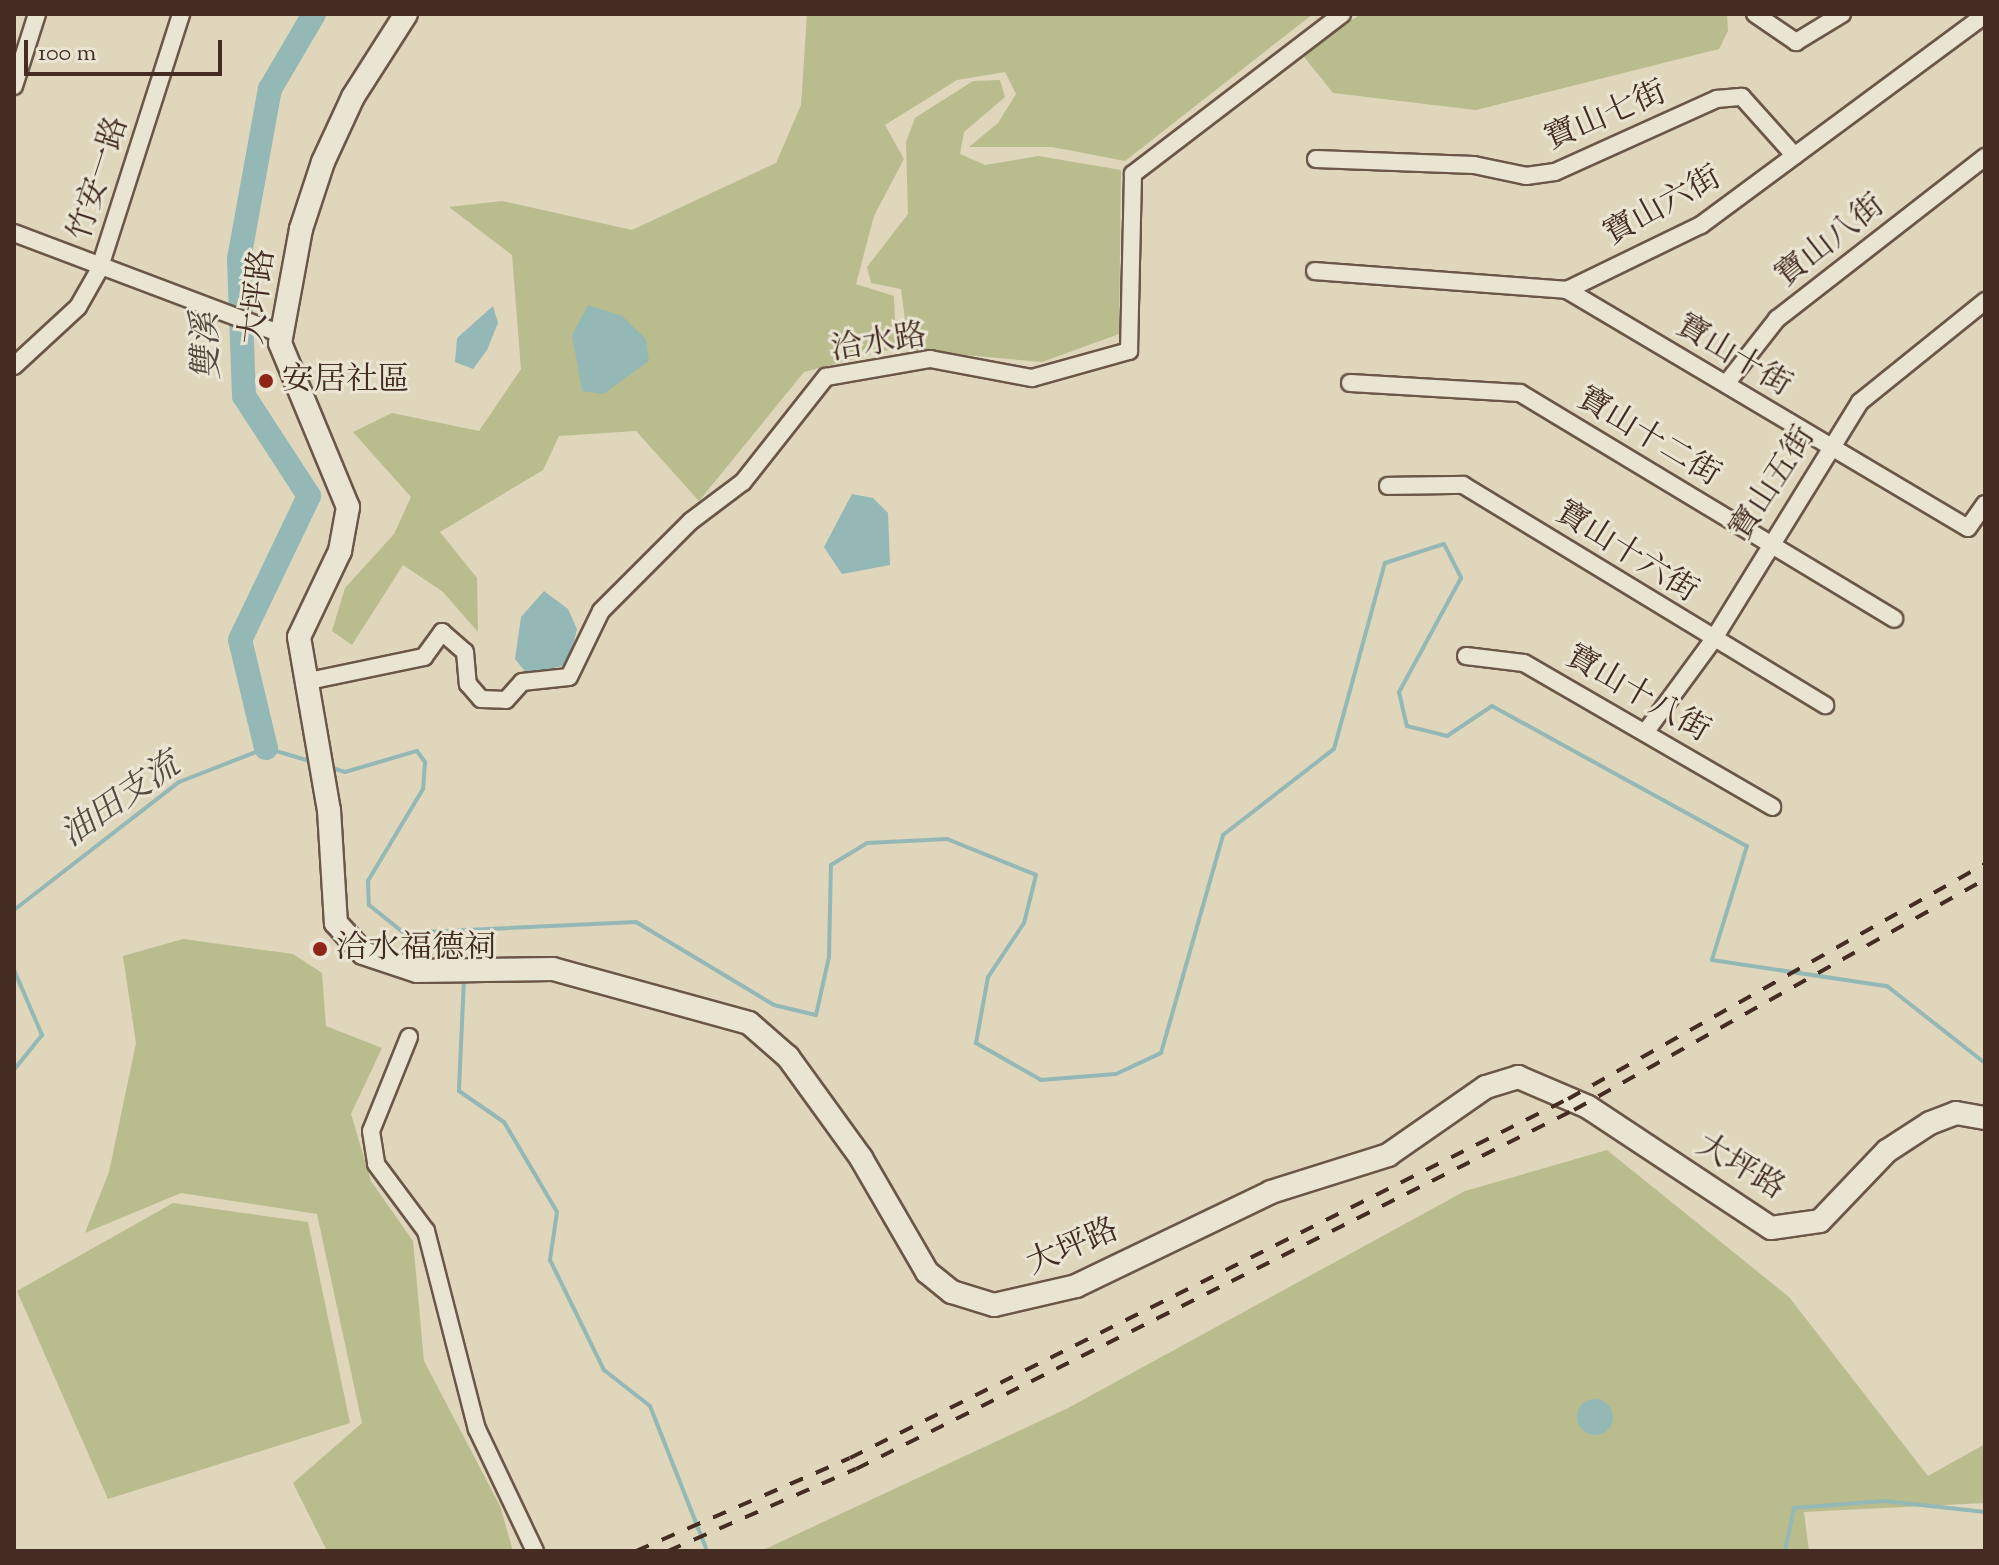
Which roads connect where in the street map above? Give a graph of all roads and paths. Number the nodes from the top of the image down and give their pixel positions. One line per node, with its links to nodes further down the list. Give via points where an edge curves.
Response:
1 (37, 14): 8 (street)
2 (181, 14): 13 (street, 竹安一路)
3 (406, 14): 17 (street, 大坪路, via 353,97 323,162 301,229)
4 (1342, 14): 28 (street, 洽水路, via 1133,174 1129,351 1032,378 930,359 826,377 743,482 691,521 601,611 569,677 522,682 506,700 481,699 468,684 465,652 442,632 424,657)
5 (1755, 14): 7 (street, via 1796,42)
6 (1985, 15): 9 (street, 寶山六街)
7 (1835, 16)
8 (14, 86)
9 (1795, 156): 11 (street, 寶山七街, via 1742,97 1717,99 1555,172); 15 (street, 寶山六街, via 1701,225)
10 (1985, 157): 20 (street, 寶山八街, via 1777,319)
11 (1316, 159)
12 (14, 233): 13 (street)
13 (99, 270): 17 (street); 18 (street, 竹安一路, via 78,307)
14 (1315, 271): 15 (street)
15 (1567, 290): 20 (street, 寶山十街)
16 (1985, 301): 21 (street, 寶山五街, via 1860,402)
17 (281, 334): 28 (street, 大坪路, via 282,361 329,450 348,507 340,551 301,623)
18 (14, 366)
19 (1350, 383): 24 (street, 寶山十二街, via 1520,393)
20 (1726, 384): 21 (street, 寶山十街)
21 (1830, 449): 23 (street, 寶山十街, via 1968,528); 24 (street, 寶山五街)
22 (1388, 486): 26 (street, 寶山十六街, via 1463,485)
23 (1985, 504)
24 (1767, 544): 25 (street, 寶山十二街); 26 (street, 寶山五街)
25 (1894, 619)
26 (1713, 640): 29 (street, 寶山十六街); 30 (street, 寶山五街)
27 (1466, 656): 30 (street, 寶山十八街, via 1524,663)
28 (304, 682): 33 (street, 大坪路, via 329,810 332,903 345,940 386,964 449,972 579,974 759,1029 861,1158 927,1272 952,1292 994,1305 1076,1286 1271,1192 1388,1155 1501,1080 1531,1079 1588,1107 1771,1228 1820,1221 1887,1151 1930,1123 1956,1113)
29 (1825, 705)
30 (1647, 730): 31 (street, 寶山十八街)
31 (1772, 807)
32 (409, 1037): 34 (street, via 371,1131 376,1164 426,1231 477,1429)
33 (1985, 1118)
34 (535, 1551)

